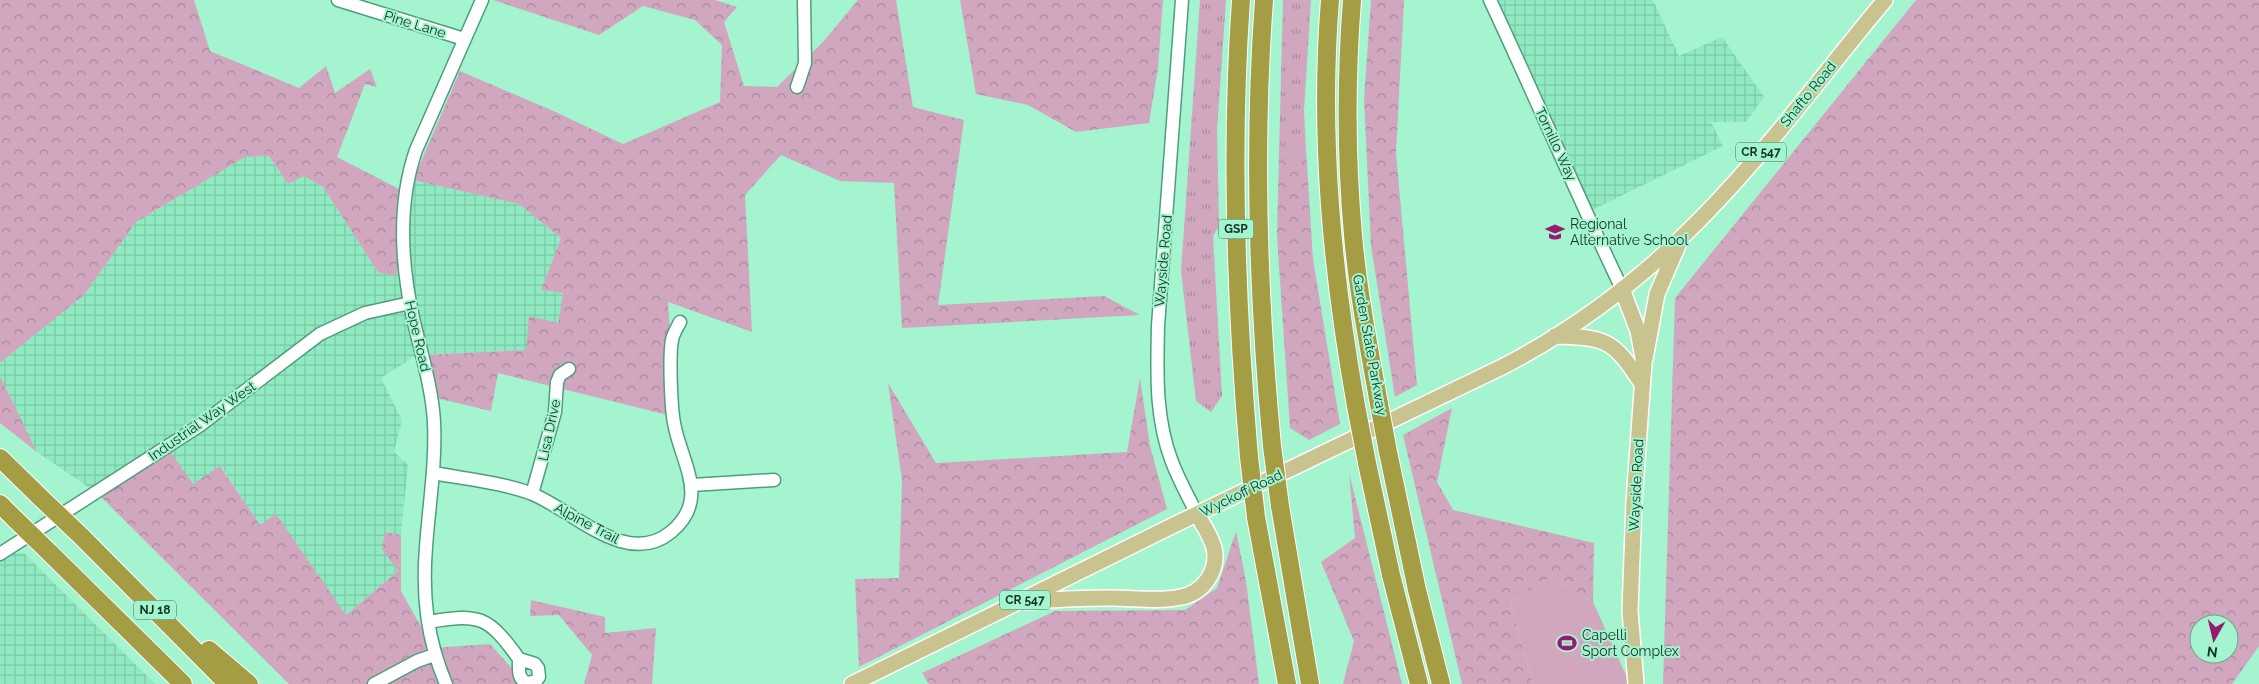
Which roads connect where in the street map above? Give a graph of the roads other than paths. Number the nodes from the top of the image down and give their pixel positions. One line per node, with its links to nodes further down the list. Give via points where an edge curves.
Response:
1 (482, 0): 11 (street, Hope Road)
2 (804, 0): 12 (street, via 805,63)
3 (1182, 0): 27 (street, Wayside Road, via 1156,381 1166,447)
4 (1241, 0): 40 (highway, GSP, bridge, via 1235,177 1239,324 1256,517)
5 (1264, 0): 41 (highway, GSP, bridge, via 1258,104 1262,326 1280,506)
6 (1330, 0): 42 (highway, Garden State Parkway, bridge, via 1326,86 1327,184 1337,290 1367,463)
7 (1352, 0): 43 (highway, Garden State Parkway, bridge, via 1348,82 1350,191 1358,282 1388,452)
8 (1490, 0): 14 (street, Tornillo Way, via 1576,188 1590,226)
9 (1885, 0): 13 (main road, Shafto Road / CR 547, via 1747,169)
10 (345, 1): 11 (street, Pine Lane)
11 (464, 39): 15 (street, Hope Road, via 408,174 403,243)
12 (797, 87)
13 (1680, 240): 14 (main road, Shafto Road / CR 547); 18 (main road, via 1657,294)
14 (1622, 289): 17 (main road, Wyckoff Road / CR 547); 18 (main road, Wayside Road, via 1638,331)
15 (410, 303): 22 (street, Hope Road, via 432,400); 29 (street, Industrial Way West, via 365,313 320,334 199,426)
16 (680, 322): 24 (street, Alpine Trail, via 671,343 674,416)
17 (1556, 336): 20 (main road, via 1605,342 1621,353); 27 (main road, Wyckoff Road / CR 547, via 1502,367)
18 (1644, 363): 20 (main road, Wayside Road)
19 (569, 369): 25 (street, Lisa Drive, via 560,375 557,382 555,412)
20 (1642, 384): 44 (main road, Wayside Road, via 1630,611)
21 (0, 458): 28 (highway, NJ 18, bridge)
22 (433, 473): 25 (street, Alpine Trail, via 500,484); 31 (street, Hope Road, via 424,574)
23 (774, 480): 24 (street)
24 (692, 485): 25 (street, Alpine Trail, via 688,509 675,528 654,542 636,544 606,536)
25 (532, 494)
26 (0, 504): 34 (highway, NJ 18, bridge)
27 (1197, 514): 30 (main road, Wyckoff Road / CR 547); 30 (main road, via 1212,542 1215,559 1207,581 1192,594 1176,598)
28 (99, 553): 35 (highway, NJ 18); 36 (highway)
29 (0, 554)
30 (1019, 602): 39 (main road, Wyckoff Road / CR 547)
31 (428, 622): 32 (street, Hope Road); 33 (street, via 464,616 482,621 493,628)
32 (434, 656): 37 (street, via 417,661); 38 (street, Hope Road)
33 (519, 660)
34 (183, 684)
35 (228, 684)
36 (249, 684)
37 (374, 684)
38 (446, 684)
39 (852, 684)
40 (1287, 684)
41 (1310, 684)
42 (1419, 684)
43 (1441, 684)
44 (1636, 684)

